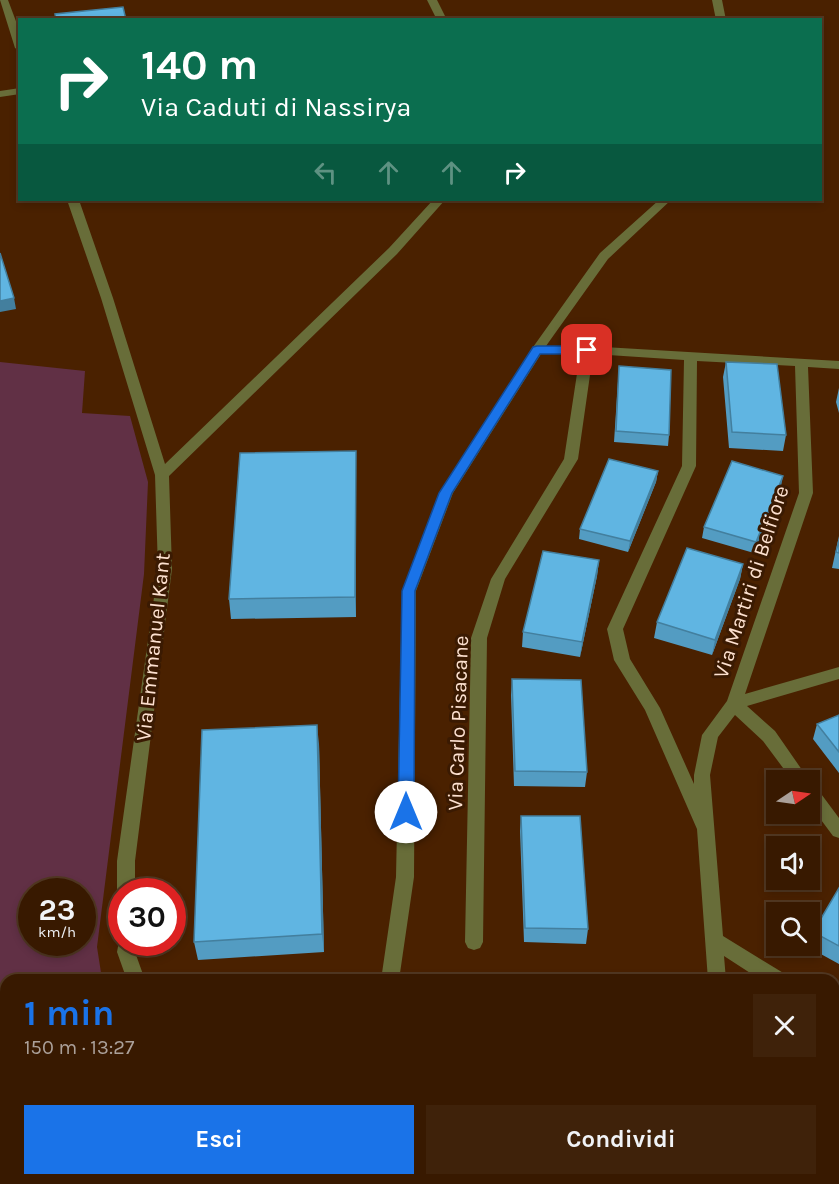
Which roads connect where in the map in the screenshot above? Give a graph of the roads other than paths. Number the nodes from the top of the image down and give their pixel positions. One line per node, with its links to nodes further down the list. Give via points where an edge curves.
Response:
1 (3, 0): 6 (street)
2 (432, 0): 4 (street)
3 (717, 0): 5 (street)
4 (441, 18)
5 (721, 18)
6 (18, 42)
7 (18, 91): 8 (street)
8 (0, 94)
9 (73, 201): 17 (street, Via Emmanuel Kant)
10 (438, 201): 17 (street, via 393,251)
11 (664, 201): 12 (street, via 604,256)
12 (537, 350): 13 (street); 29 (street, via 446,493 408,591 405,877)
13 (587, 350): 14 (street); 26 (street, Via Carlo Pisacane, via 570,459 498,579 479,638)
14 (691, 357): 15 (street); 22 (street, via 690,466 615,629 622,660 652,708)
15 (801, 363): 16 (street); 19 (street, Via Martiri di Belfiore, via 806,493)
16 (839, 365)
17 (162, 475): 24 (street, Via Emmanuel Kant, via 165,568)
18 (839, 673): 19 (street)
19 (734, 704): 20 (street, via 769,736); 22 (street, Via Martiri di Belfiore, via 710,735 702,775)
20 (794, 770)
21 (820, 805): 23 (street)
22 (706, 829): 25 (street, Via Martiri di Belfiore)
23 (839, 831)
24 (126, 878)
25 (714, 940): 30 (street, Via Martiri di Belfiore); 31 (street)
26 (474, 942)
27 (127, 956): 28 (street)
28 (134, 974)
29 (391, 974)
30 (717, 974)
31 (768, 974)

